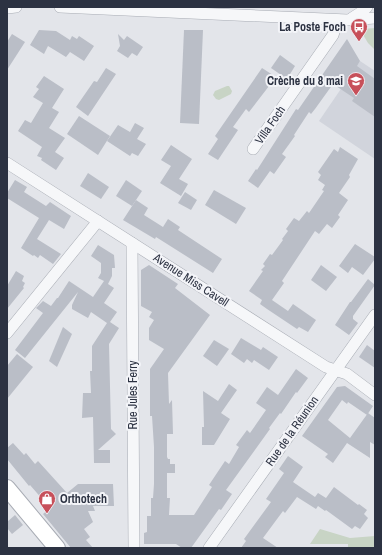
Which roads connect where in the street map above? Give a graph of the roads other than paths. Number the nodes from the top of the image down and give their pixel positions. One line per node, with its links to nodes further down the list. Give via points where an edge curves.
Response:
1 (16, 7): 4 (street)
2 (60, 7): 6 (street)
3 (367, 7): 6 (street)
4 (7, 8)
5 (375, 18): 6 (street)
6 (342, 20): 7 (street, Villa Foch)
7 (253, 148)
8 (7, 163): 9 (street, Avenue Miss Cavell)
9 (98, 221): 10 (street, Avenue Miss Cavell); 12 (street)
10 (132, 243): 13 (street, Avenue Miss Cavell, via 326,367); 17 (street, Rue Jules Ferry)
11 (375, 315): 13 (street, Rue de la Réunion)
12 (7, 333)
13 (335, 370): 14 (street, Avenue Miss Cavell, via 347,374); 18 (street, Rue de la Réunion)
14 (375, 395)
15 (7, 488): 16 (street)
16 (57, 548)
17 (134, 548)
18 (209, 548)

